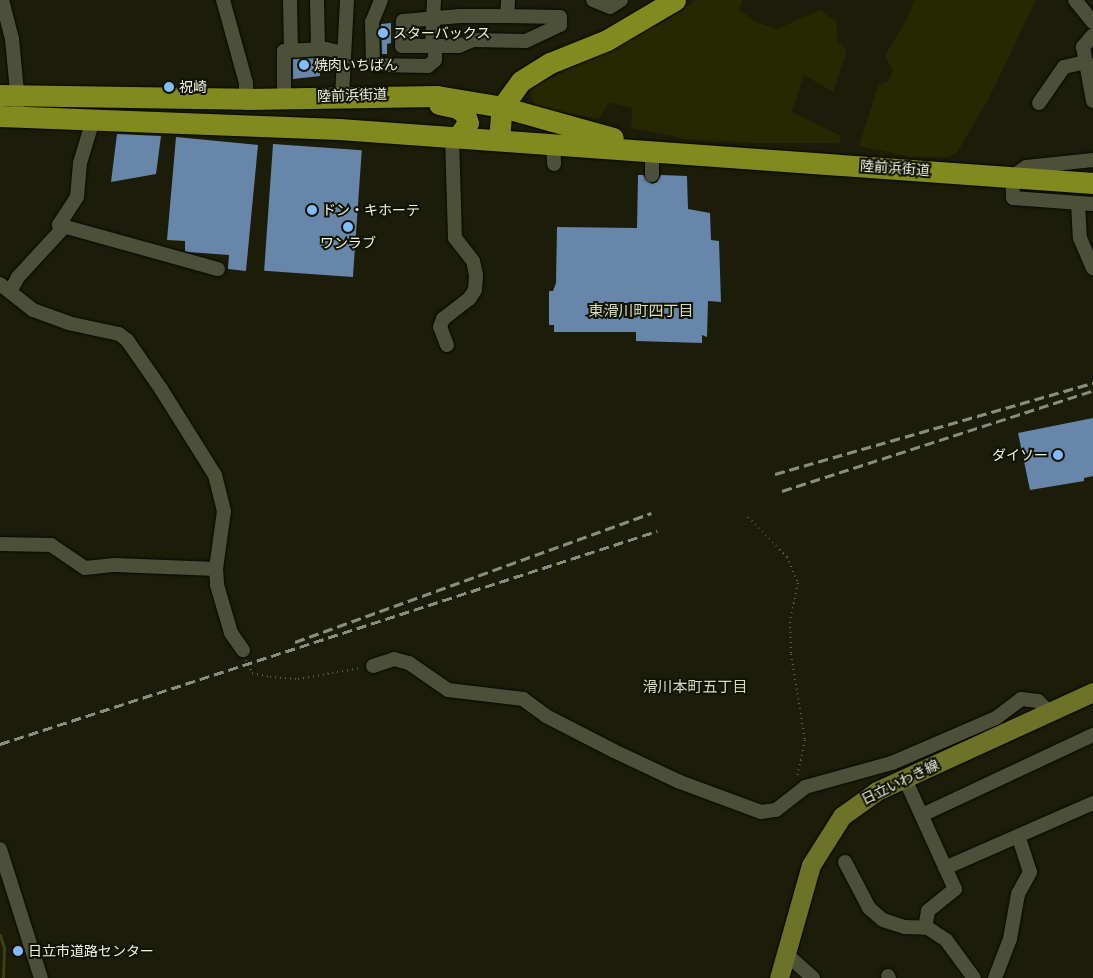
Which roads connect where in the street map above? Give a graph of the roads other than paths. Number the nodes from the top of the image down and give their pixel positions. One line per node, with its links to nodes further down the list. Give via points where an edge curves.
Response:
1 (2, 0): 23 (street, via 12,39)
2 (223, 0): 27 (street, via 246,83)
3 (290, 0): 19 (street)
4 (317, 0): 18 (street)
5 (347, 0): 20 (street)
6 (381, 0): 17 (street, via 372,22 373,62 378,65 428,66 434,60)
7 (434, 0): 14 (street)
8 (508, 0): 13 (street)
9 (593, 0): 10 (street, via 610,7)
10 (622, 0)
11 (674, 0): 30 (highway, via 606,40 536,70 516,87)
12 (1075, 0): 15 (street)
13 (507, 16): 14 (street); 17 (street, via 560,17 560,26 525,41 473,40 459,46)
14 (433, 18): 17 (street); 17 (street, via 403,21 402,46)
15 (1093, 22)
16 (1093, 35): 21 (street, via 1083,47)
17 (433, 46)
18 (318, 49): 19 (street); 20 (street)
19 (290, 50): 26 (street, via 284,51)
20 (344, 53): 25 (street)
21 (1086, 62): 22 (street); 29 (street, via 1064,67)
22 (1091, 83): 28 (street)
23 (9, 94): 27 (highway, 陸前浜街道); 31 (street)
24 (406, 94): 25 (highway, 陸前浜街道); 30 (highway, 陸前浜街道); 35 (highway, via 422,102 458,108 468,123)
25 (342, 96): 26 (highway, 陸前浜街道); 34 (highway)
26 (284, 98): 27 (highway, 陸前浜街道)
27 (246, 99): 33 (highway, via 249,111 257,119 295,123)
28 (1093, 101)
29 (1039, 103)
30 (502, 108): 36 (highway); 38 (highway, 陸前浜街道, via 598,135)
31 (9, 116): 32 (highway, 陸前浜街道)
32 (93, 120): 33 (highway, 陸前浜街道); 45 (street, via 80,163 77,197 59,225)
33 (304, 129): 34 (highway, 陸前浜街道)
34 (339, 129): 35 (highway, 陸前浜街道)
35 (455, 136): 36 (highway, 陸前浜街道); 49 (street, via 455,238 467,244 476,275 475,290 469,299 443,319 440,327)
36 (499, 140): 37 (highway, 陸前浜街道, via 554,154)
37 (652, 152): 38 (highway, 陸前浜街道); 40 (street)
38 (697, 154): 41 (highway, 陸前浜街道)
39 (1093, 160): 41 (street, via 1026,167)
40 (652, 175)
41 (1012, 177): 42 (highway, 陸前浜街道); 43 (street, via 1013,198)
42 (1093, 183)
43 (1078, 203): 44 (street); 46 (street, via 1080,238)
44 (1093, 204)
45 (64, 227): 47 (street); 48 (street)
46 (1093, 268)
47 (218, 270)
48 (5, 288): 51 (street, via 33,310 68,323 119,334 128,340 215,475 224,511)
49 (448, 345)
50 (0, 544): 51 (street, via 51,545 85,568 115,565)
51 (216, 570): 52 (street, via 223,612 231,633)
52 (243, 650)
53 (372, 666): 55 (street, via 394,659 409,664 448,690 523,699 546,716 614,751 680,782 761,812 776,810 805,787 892,763 996,718 1021,699 1038,701)
54 (1093, 692): 55 (main road, 日立いわき線)
55 (1049, 712): 57 (main road, 日立いわき線)
56 (1093, 735): 59 (street)
57 (905, 779): 59 (street); 65 (main road, 日立いわき線, via 858,803 827,836 805,879)
58 (1093, 803): 60 (street)
59 (922, 815): 63 (street)
60 (1018, 836): 63 (street); 70 (street, via 1030,872 1018,894 1010,939)
61 (0, 849): 66 (street)
62 (845, 862): 64 (street, via 869,908 883,920 905,927)
63 (945, 868): 64 (street, via 955,889 928,911)
64 (925, 928): 69 (street, via 946,940)
65 (785, 958): 67 (main road, 日立いわき線); 68 (street, via 793,960)
66 (41, 978)
67 (780, 978)
68 (813, 978)
69 (974, 978)
70 (995, 978)

